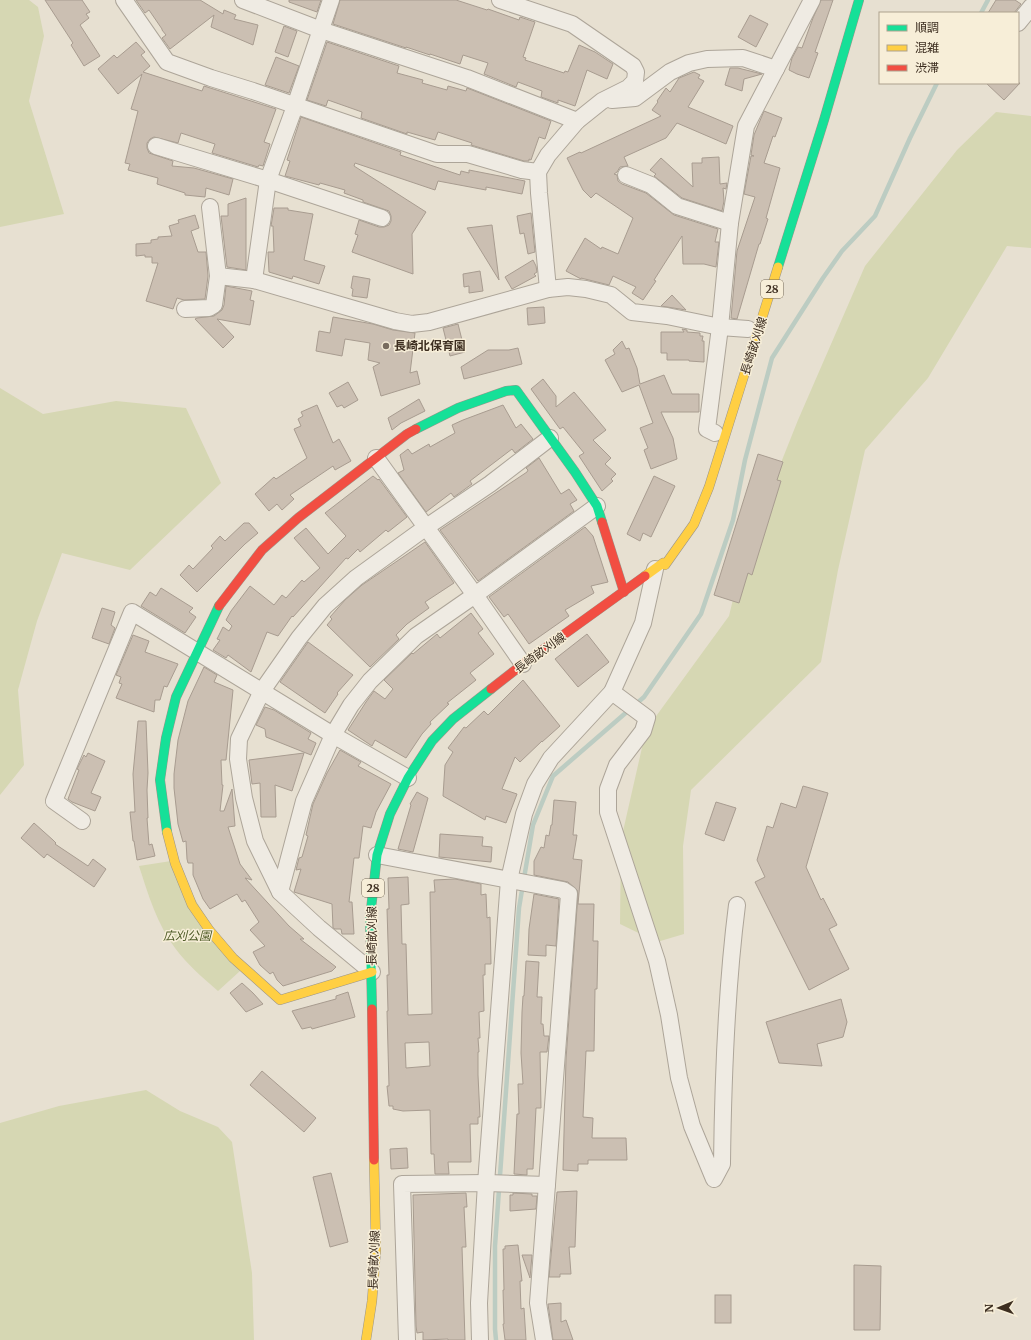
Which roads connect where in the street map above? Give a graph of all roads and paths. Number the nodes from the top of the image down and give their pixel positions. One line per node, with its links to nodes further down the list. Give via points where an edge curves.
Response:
1 (124, 0): 13 (street, via 167,62)
2 (243, 0): 10 (street)
3 (331, 0): 10 (street)
4 (500, 0): 12 (street, via 572,24 633,66 636,72 635,81 628,88)
5 (812, 0): 11 (street)
6 (851, 0): 15 (main road)
7 (859, 0): 35 (main road, 長崎畝刈線 / 28, via 709,487 694,524 665,565)
8 (1031, 7): 9 (street)
9 (1019, 22)
10 (321, 30): 13 (street); 14 (street, via 467,78)
11 (776, 69): 12 (street, via 743,58 707,59 689,63 670,72 635,98); 22 (street, via 746,126)
12 (602, 101): 14 (street)
13 (295, 106): 17 (street, via 437,154 468,154 522,170); 19 (street)
14 (577, 121): 17 (street, via 548,155)
15 (810, 136)
16 (156, 146): 19 (street)
17 (538, 172): 25 (street)
18 (626, 176): 22 (street, via 651,185 677,206)
19 (268, 180): 21 (street); 24 (street)
20 (210, 207): 23 (street)
21 (382, 218)
22 (730, 222): 27 (street)
23 (218, 276): 24 (street); 26 (street, via 214,305 209,308)
24 (254, 280): 25 (street, via 412,324 429,322)
25 (548, 289): 27 (street, via 586,288 611,295 632,312)
26 (185, 309)
27 (720, 327): 28 (street); 29 (street, via 707,429)
28 (748, 329)
29 (715, 433)
30 (550, 438): 31 (main road, via 516,390 506,391 452,411 407,434); 32 (main road); 34 (street, via 490,484)
31 (376, 458): 34 (street); 38 (main road, via 298,518 262,550 220,604)
32 (597, 506): 36 (main road); 37 (street)
33 (682, 525): 35 (main road, via 660,560)
34 (425, 528): 37 (street); 40 (street, via 356,578 325,606 299,638)
35 (659, 566): 36 (main road, 長崎畝刈線 / 28); 41 (street)
36 (624, 592): 39 (main road, 長崎畝刈線 / 28)
37 (475, 595): 39 (street); 42 (street, via 416,636 375,676 351,705)
38 (197, 652): 40 (street); 44 (street, via 132,612 54,801); 49 (main road, via 176,697 166,738 160,780 166,826 175,863 192,905 233,958 280,1000)
39 (523, 664): 43 (main road, 長崎畝刈線 / 28, via 453,719 432,741)
40 (262, 692): 42 (street); 47 (street, via 239,738 238,760 255,841)
41 (624, 702): 46 (street, via 551,758 535,784 524,814); 48 (street, via 647,718 642,732 617,765 612,777 608,789 608,812 657,961 679,1078 692,1126 714,1179 722,1164 725,1036)
42 (333, 735): 43 (street); 47 (street, via 304,801)
43 (408, 778): 45 (main road, 長崎畝刈線 / 28, via 390,814)
44 (82, 821)
45 (377, 855): 46 (street); 49 (main road, 長崎畝刈線 / 28, via 370,918)
46 (511, 880): 50 (street); 51 (street, via 563,890 569,894)
47 (280, 892): 49 (street)
48 (737, 905)
49 (372, 972): 52 (main road, 長崎畝刈線 / 28, via 376,1250)
50 (487, 1183): 51 (street); 53 (street, via 402,1184); 54 (street, via 479,1303)
51 (547, 1185): 55 (street, via 538,1303)
52 (366, 1340)
53 (407, 1340)
54 (480, 1340)
55 (544, 1340)

